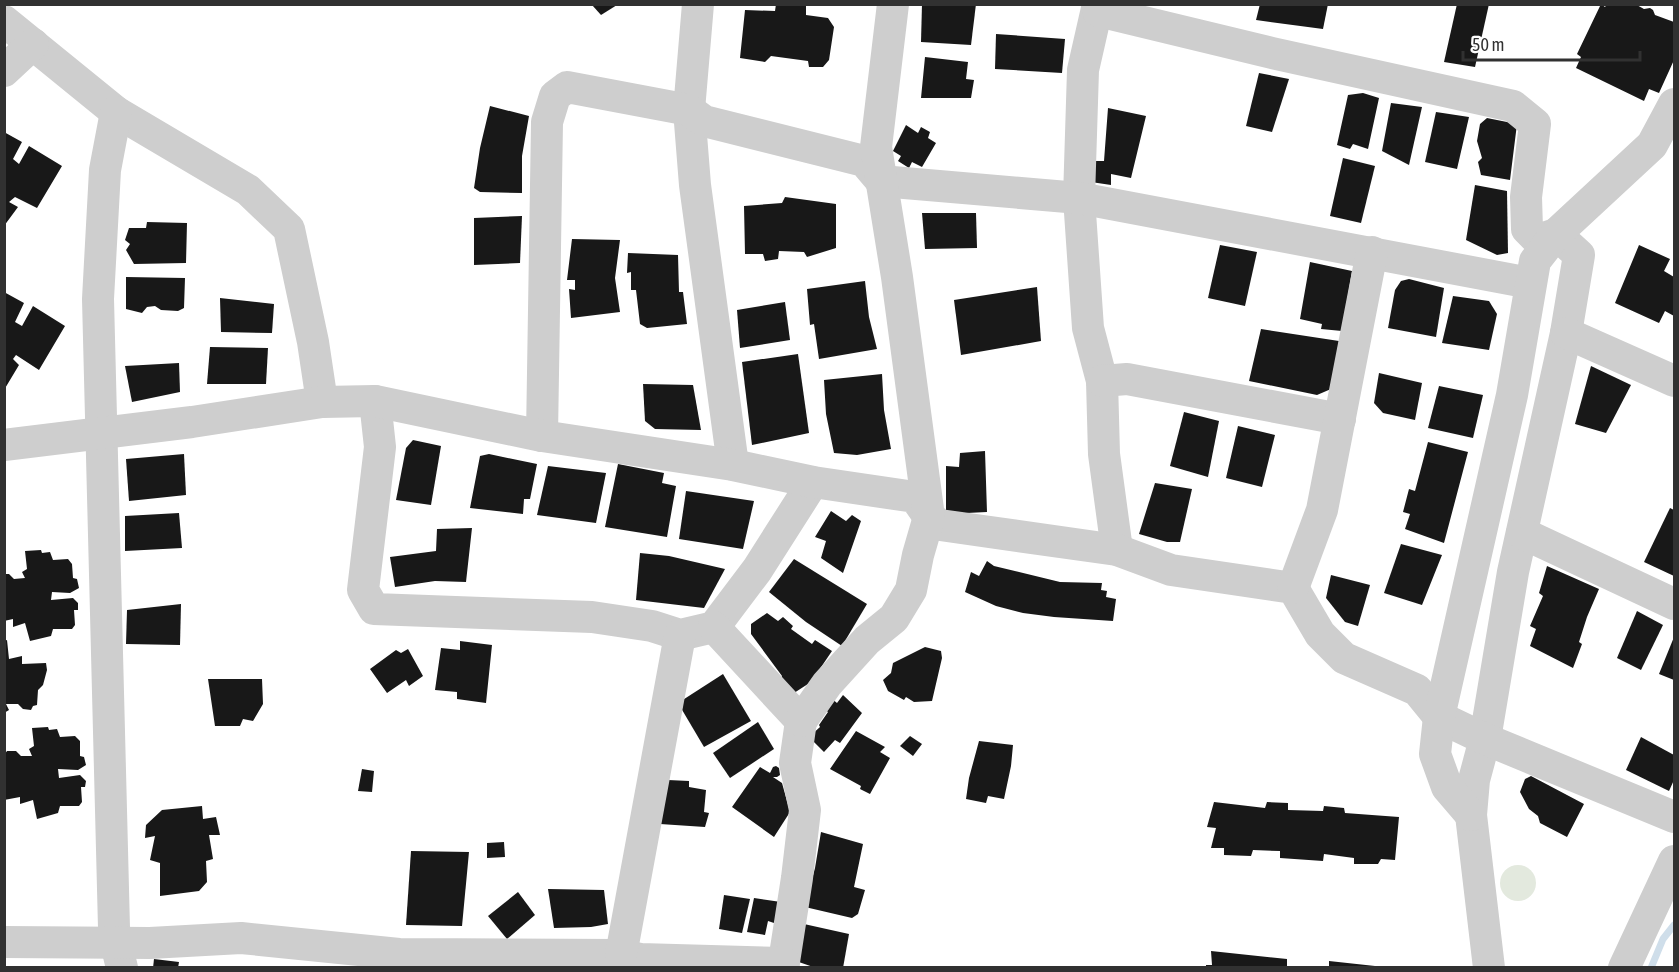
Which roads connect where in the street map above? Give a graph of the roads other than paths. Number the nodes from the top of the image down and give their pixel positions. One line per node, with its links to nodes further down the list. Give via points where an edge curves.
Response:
1 (698, 4): 8 (street)
2 (893, 4): 10 (street, via 876,147)
3 (1098, 8): 11 (street, via 1083,70); 12 (street, via 1272,53 1513,106 1535,124 1526,197 1527,229 1538,240)
4 (4, 21): 5 (street)
5 (33, 44): 6 (street); 9 (street)
6 (4, 71)
7 (1674, 104): 12 (street, via 1652,145)
8 (689, 110): 10 (street, via 704,121 864,161); 22 (street, via 567,87 555,96 547,122); 24 (street, via 695,185)
9 (116, 112): 19 (street, via 248,190 289,229 314,342); 21 (street, via 105,170 98,298)
10 (881, 181): 11 (street); 26 (street)
11 (1079, 198): 13 (street); 16 (street, via 1088,328)
12 (1556, 234): 14 (street, via 1535,261); 15 (street, via 1579,255)
13 (1372, 252): 14 (street); 20 (street)
14 (1530, 283): 33 (street, via 1512,395)
15 (1566, 333): 17 (street); 27 (street)
16 (1102, 381): 20 (street, via 1127,379); 28 (street, via 1104,454)
17 (1674, 381)
18 (375, 401): 19 (street); 22 (street); 32 (street, via 380,447 363,590 374,609 592,617 652,626)
19 (322, 402): 21 (street)
20 (1340, 418): 29 (street, via 1322,510)
21 (102, 433): 23 (street); 40 (street)
22 (542, 436): 24 (street)
23 (4, 445)
24 (733, 465): 25 (street)
25 (813, 482): 26 (street, via 915,498); 31 (street, via 757,570)
26 (929, 517): 28 (street, via 940,525); 34 (street, via 911,590 894,618 867,640 827,684)
27 (1522, 533): 30 (street); 35 (street)
28 (1117, 550): 29 (street, via 1171,570)
29 (1293, 588): 33 (street, via 1320,634 1344,658 1417,690)
30 (1674, 604)
31 (714, 627): 32 (street); 34 (street)
32 (680, 635): 41 (street)
33 (1439, 717): 35 (street); 36 (street, via 1435,754 1447,787)
34 (801, 721): 42 (street, via 795,763 805,810)
35 (1485, 738): 36 (street, via 1474,780); 37 (street)
36 (1471, 815): 43 (street)
37 (1674, 817)
38 (1674, 861): 44 (street)
39 (4, 942): 40 (street)
40 (119, 955): 41 (street, via 241,938 399,954)
41 (621, 955): 42 (street)
42 (783, 965)
43 (1489, 968)
44 (1624, 968)

